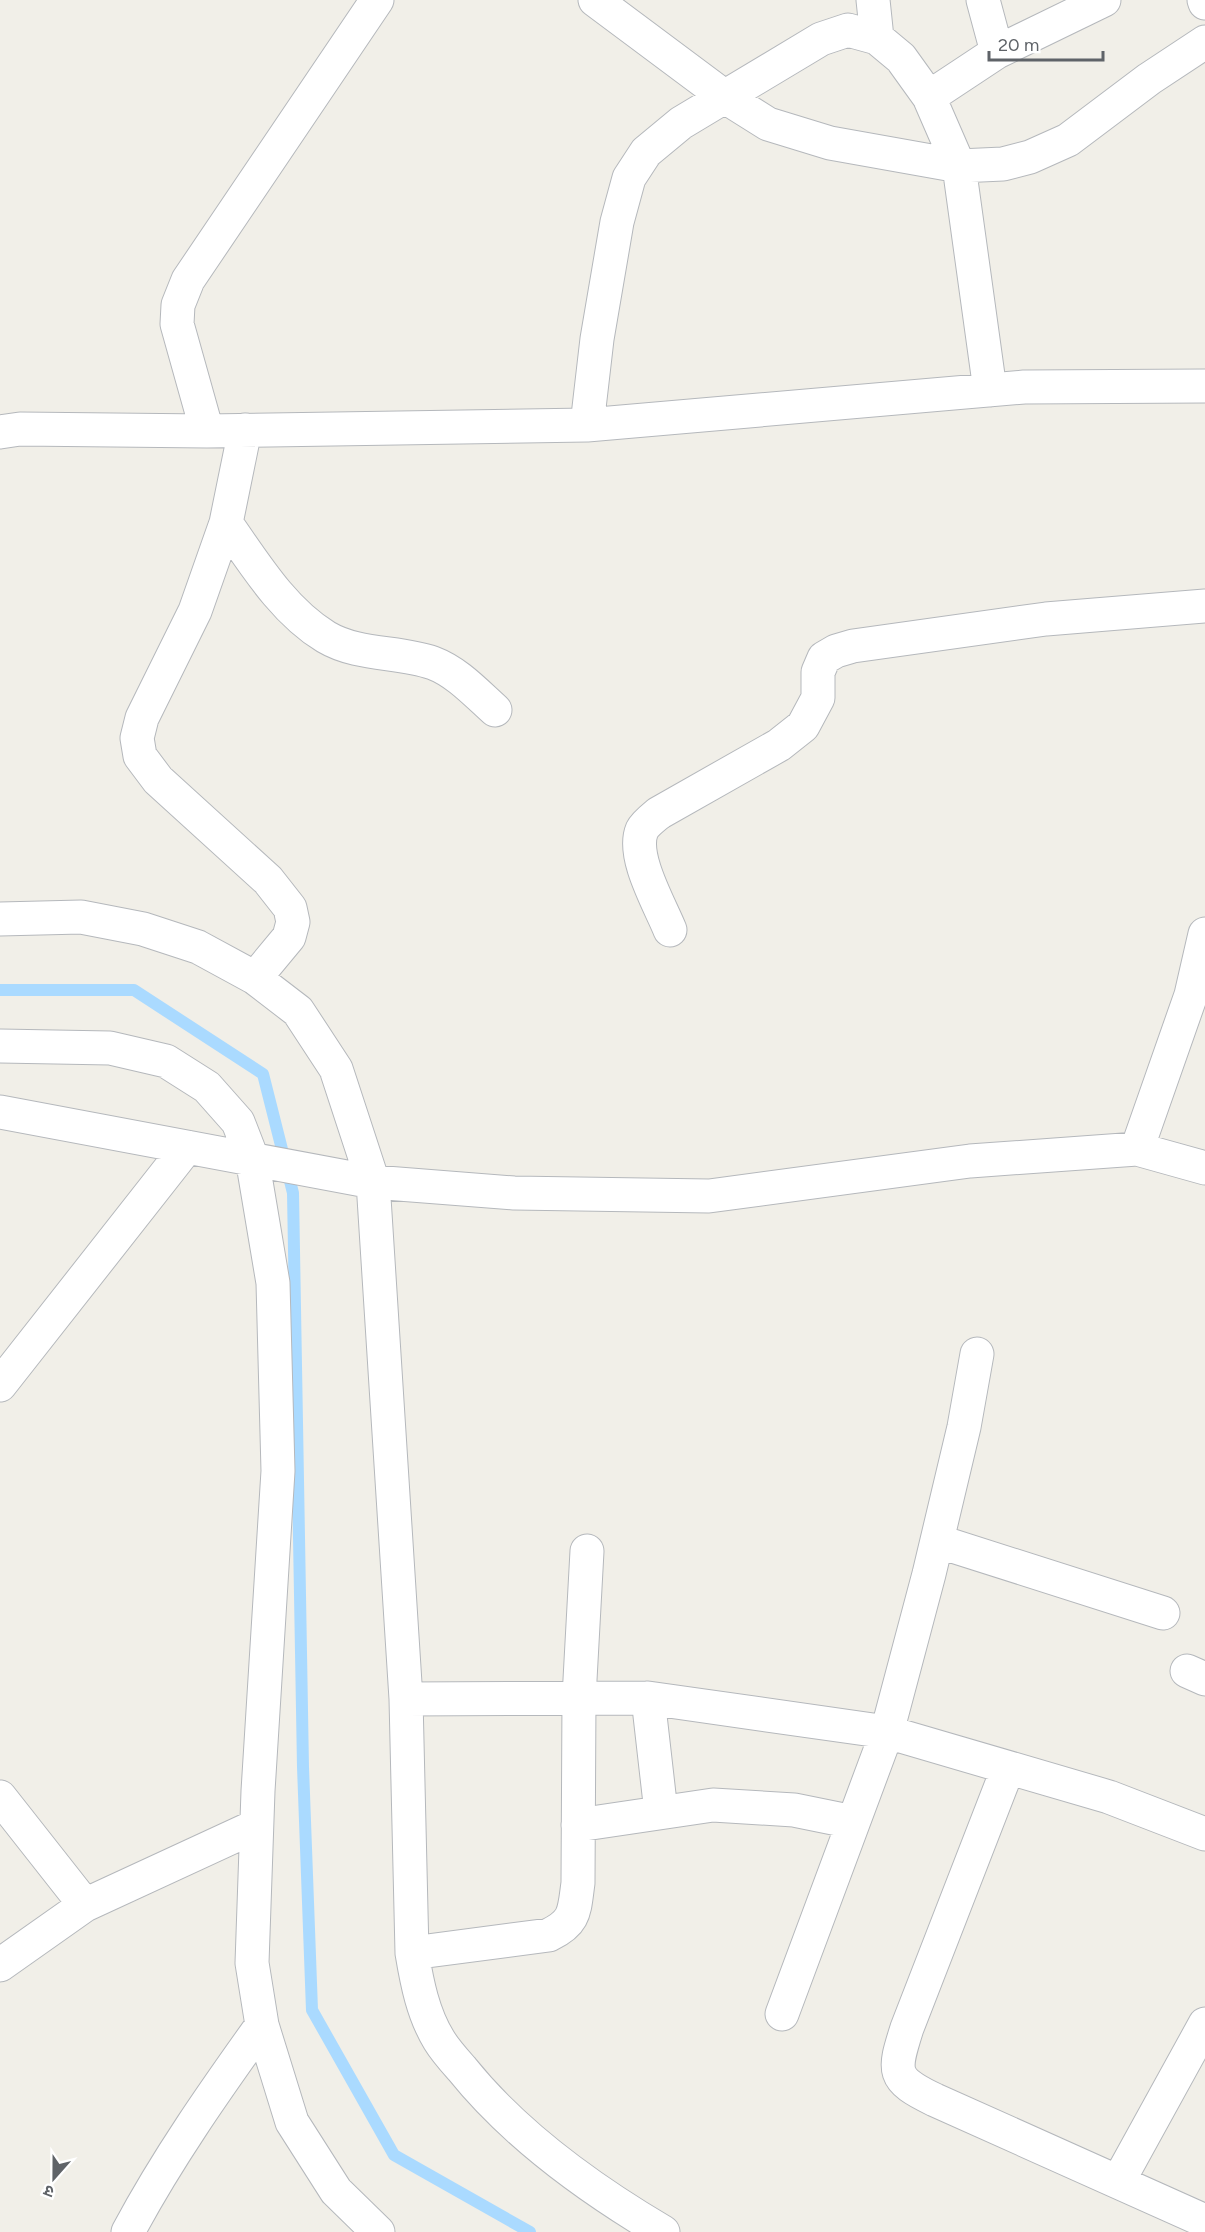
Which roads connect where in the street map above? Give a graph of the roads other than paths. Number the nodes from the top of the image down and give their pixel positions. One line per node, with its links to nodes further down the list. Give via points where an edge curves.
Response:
1 (376, 0): 16 (street, via 188,280 178,305 177,324)
2 (595, 0): 9 (street)
3 (873, 0): 6 (street)
4 (983, 0): 8 (street)
5 (1104, 0): 8 (street)
6 (877, 38): 9 (street, via 848,30 821,39); 10 (street, via 901,58)
7 (1205, 42): 11 (street, via 1068,140 1021,160)
8 (997, 52): 10 (street)
9 (725, 97): 11 (street, via 768,124 830,144); 14 (street, via 681,123 646,153 629,178 597,339)
10 (929, 97): 11 (street)
11 (959, 166): 13 (street)
12 (1205, 386): 13 (street)
13 (990, 390): 14 (street)
14 (587, 425): 15 (street)
15 (245, 430): 16 (street); 18 (street)
16 (207, 431): 17 (street)
17 (0, 432)
18 (226, 523): 20 (street, via 261,574 327,638 434,664 453,673); 24 (street, via 195,611 136,738 140,756 158,780 268,880 290,908 293,922 289,937)
19 (1205, 606): 22 (street, via 1034,621 853,646 824,658 818,672 818,698 804,726 779,745 659,813 643,828 638,843 642,861)
20 (495, 710)
21 (0, 919): 24 (street, via 81,917 143,929 198,947)
22 (670, 930)
23 (1205, 934): 28 (street, via 1191,995)
24 (255, 978): 31 (street, via 298,1011 336,1069)
25 (0, 1046): 29 (street, via 110,1048 166,1062 207,1087 238,1122)
26 (0, 1112): 27 (street)
27 (187, 1147): 29 (street); 33 (street)
28 (1137, 1149): 30 (street); 31 (street, via 970,1161 709,1196 514,1193)
29 (257, 1159): 31 (street); 46 (street, via 273,1283 278,1471)
30 (1205, 1168)
31 (365, 1181): 39 (street)
32 (977, 1353): 34 (street)
33 (0, 1385)
34 (937, 1541): 36 (street); 40 (street)
35 (588, 1551): 37 (street)
36 (1163, 1614)
37 (579, 1698): 38 (street); 39 (street); 45 (street)
38 (648, 1698): 40 (street); 43 (street)
39 (406, 1699): 49 (street)
40 (887, 1732): 41 (street); 44 (street)
41 (1008, 1768): 47 (street, via 1109,1797); 54 (street, via 907,2028 897,2061 900,2077 913,2090)
42 (0, 1797): 48 (street)
43 (661, 1812): 44 (street, via 713,1805 794,1809); 45 (street)
44 (853, 1822): 51 (street)
45 (578, 1825): 49 (street, via 574,1913 566,1927 549,1935)
46 (256, 1826): 48 (street); 53 (street, via 252,1963)
47 (1205, 1834)
48 (85, 1905): 50 (street)
49 (412, 1953): 58 (street, via 419,1993 439,2040 478,2089 534,2141 624,2209)
50 (0, 1965)
51 (782, 2014)
52 (1205, 2024): 54 (street)
53 (262, 2025): 56 (street, via 205,2104); 57 (street, via 292,2122 336,2191)
54 (1119, 2182): 55 (street)
55 (1205, 2221)
56 (128, 2232)
57 (378, 2232)
58 (663, 2232)

